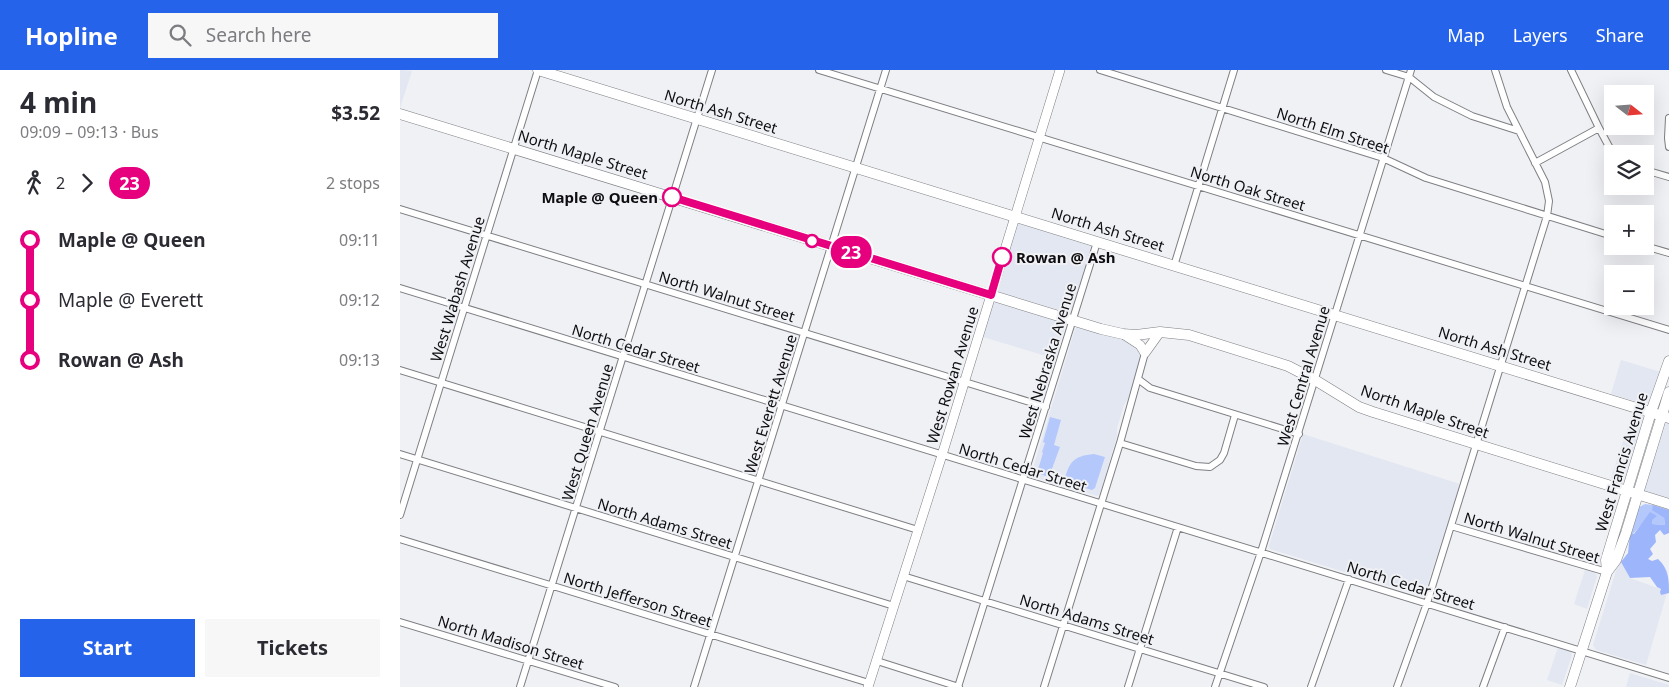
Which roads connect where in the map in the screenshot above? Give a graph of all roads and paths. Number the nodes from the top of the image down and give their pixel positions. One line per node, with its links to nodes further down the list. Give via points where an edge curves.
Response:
1 (538, 70): 16 (main road, North Ash Street); 22 (street, West Wabash Avenue)
2 (712, 70): 16 (street, West Queen Avenue)
3 (819, 70): 12 (street, North Oak Street)
4 (886, 70): 12 (street, West Everett Avenue)
5 (1060, 70): 19 (street, West Rowan Avenue)
6 (1100, 70): 13 (street, North Elm Street)
7 (1234, 70): 13 (street)
8 (1386, 70): 11 (street)
9 (1495, 70): 18 (street)
10 (1570, 70): 17 (street)
11 (1410, 74): 18 (street, via 1434,97 1449,106); 23 (street, West Central Avenue)
12 (880, 89): 19 (street, North Oak Street); 25 (street, West Everett Avenue)
13 (1223, 108): 23 (street, North Elm Street); 28 (street)
14 (400, 114): 22 (main road, North Maple Street)
15 (1669, 118): 21 (street)
16 (696, 119): 25 (main road, North Ash Street); 29 (street, West Queen Avenue)
17 (1599, 128): 20 (street); 24 (street)
18 (1519, 131): 24 (street)
19 (1040, 137): 28 (street, North Oak Street); 32 (street, West Rowan Avenue)
20 (1608, 145)
21 (1669, 147)
22 (513, 149): 29 (main road, North Maple Street); 34 (street, West Wabash Avenue)
23 (1383, 158): 31 (street, North Elm Street, via 1426,178); 35 (street, West Central Avenue)
24 (1535, 163): 31 (street, via 1545,182 1549,201)
25 (855, 168): 32 (main road, North Ash Street); 37 (street, West Everett Avenue)
26 (1654, 173): 27 (street)
27 (1669, 177)
28 (1198, 186): 35 (street, North Oak Street); 40 (street)
29 (672, 197): 37 (main road, North Maple Street); 41 (street, West Queen Avenue)
30 (400, 209): 34 (street, North Walnut Street)
31 (1546, 216): 33 (street, North Elm Street); 42 (street)
32 (1015, 217): 36 (main road, North Ash Street); 44 (street, West Rowan Avenue)
33 (1604, 234)
34 (487, 236): 41 (street, North Walnut Street); 45 (street, West Wabash Avenue)
35 (1359, 236): 42 (street, North Oak Street); 46 (street, West Central Avenue)
36 (1097, 242): 40 (main road, North Ash Street); 47 (street, West Nebraska Avenue)
37 (831, 246): 44 (main road, North Maple Street); 50 (street, West Everett Avenue)
38 (1654, 249): 39 (street)
39 (1669, 253)
40 (1174, 266): 46 (main road, North Ash Street)
41 (646, 284): 50 (street, North Walnut Street); 53 (street, West Queen Avenue)
42 (1525, 286): 48 (street, North Oak Street); 55 (street)
43 (400, 288): 45 (street, North Cedar Street)
44 (991, 295): 47 (main road, North Maple Street); 59 (street, West Rowan Avenue)
45 (464, 308): 53 (street, North Cedar Street); 60 (street, West Wabash Avenue)
46 (1335, 315): 55 (main road, North Ash Street); 58 (street, West Central Avenue)
47 (1073, 320): 51 (main road, North Maple Street); 63 (street, West Nebraska Avenue)
48 (1669, 330)
49 (1160, 332): 51 (main road, North Maple Street); 52 (street); 58 (main road, North Maple Street, via 1198,338 1288,366)
50 (805, 333): 59 (street, North Walnut Street); 62 (street, West Everett Avenue)
51 (1122, 334): 52 (street, via 1140,345)
52 (1145, 354): 57 (street)
53 (623, 358): 62 (street, North Cedar Street); 67 (street, West Queen Avenue)
54 (1669, 362): 64 (main road, West Francis Avenue)
55 (1501, 366): 64 (main road, North Ash Street); 70 (street)
56 (400, 370): 60 (street)
57 (1138, 379): 65 (street, via 1150,388); 69 (street)
58 (1315, 380): 68 (street, West Central Avenue); 70 (main road, North Maple Street, via 1358,406)
59 (964, 382): 63 (street, North Walnut Street); 72 (street, West Rowan Avenue)
60 (441, 383): 67 (street); 73 (street, West Wabash Avenue)
61 (1669, 392): 66 (main road, West Francis Avenue)
62 (782, 406): 72 (street, North Cedar Street); 75 (street, West Everett Avenue)
63 (1046, 407): 74 (street, West Nebraska Avenue)
64 (1651, 412): 66 (main road, North Ash Street); 76 (main road, West Francis Avenue)
65 (1235, 415): 68 (street); 69 (street, via 1224,453 1210,467 1196,466)
66 (1665, 417): 77 (main road, West Francis Avenue)
67 (600, 432): 75 (street); 80 (street, West Queen Avenue)
68 (1299, 434): 86 (street, West Central Avenue)
69 (1120, 442): 78 (street)
70 (1476, 444): 76 (main road, North Maple Street); 82 (street)
71 (400, 454): 73 (street, North Adams Street)
72 (942, 455): 74 (street, North Cedar Street); 84 (street, West Rowan Avenue)
73 (417, 460): 80 (street, North Adams Street); 81 (street, West Wabash Avenue)
74 (1024, 480): 78 (street, North Cedar Street); 92 (street, West Nebraska Avenue)
75 (759, 481): 84 (street); 87 (street, West Everett Avenue)
76 (1626, 491): 77 (main road, North Maple Street); 88 (main road, West Francis Avenue, via 1606,560)
77 (1638, 495): 79 (main road, North Maple Street); 88 (main road, West Francis Avenue, via 1616,560)
78 (1102, 504): 83 (street, North Cedar Street); 96 (street)
79 (1669, 504)
80 (577, 509): 87 (street, North Adams Street); 91 (street, West Queen Avenue)
81 (400, 515)
82 (1451, 526): 88 (street, North Walnut Street); 93 (street)
83 (1178, 527): 86 (street, North Cedar Street); 99 (street)
84 (918, 530): 89 (street, West Rowan Avenue)
85 (400, 539): 91 (street, North Jefferson Street)
86 (1262, 552): 90 (street, North Cedar Street); 103 (street, West Central Avenue)
87 (735, 557): 94 (street, North Adams Street); 98 (street, West Everett Avenue)
88 (1606, 572): 100 (main road, West Francis Avenue)
89 (903, 576): 92 (street, North Adams Street); 94 (street, West Rowan Avenue)
90 (1349, 579): 93 (street, North Cedar Street); 114 (street)
91 (552, 586): 98 (street, North Jefferson Street); 101 (street, West Queen Avenue)
92 (985, 601): 96 (street, North Adams Street); 109 (street, West Nebraska Avenue)
93 (1427, 603): 97 (street, North Cedar Street); 115 (street)
94 (894, 606): 102 (street, West Rowan Avenue)
95 (400, 622): 101 (street, North Madison Street)
96 (1063, 624): 99 (street, North Adams Street); 110 (street)
97 (1505, 627): 100 (street, North Cedar Street); 116 (street)
98 (711, 634): 105 (street, North Jefferson Street); 108 (street, West Everett Avenue)
99 (1140, 649): 103 (street, North Adams Street); 111 (street)
100 (1582, 651): 104 (street, North Cedar Street); 117 (main road, West Francis Avenue)
101 (529, 661): 106 (street, West Queen Avenue); 107 (street, North Madison Street)
102 (877, 661): 105 (street, West Rowan Avenue); 109 (street)
103 (1220, 674): 112 (street, West Central Avenue); 113 (street, North Adams Street)
104 (1669, 678)
105 (869, 685)
106 (520, 687)
107 (615, 687)
108 (694, 687)
109 (958, 687)
110 (1044, 687)
111 (1128, 687)
112 (1215, 687)
113 (1264, 687)
114 (1312, 687)
115 (1397, 687)
116 (1483, 687)
117 (1570, 687)

